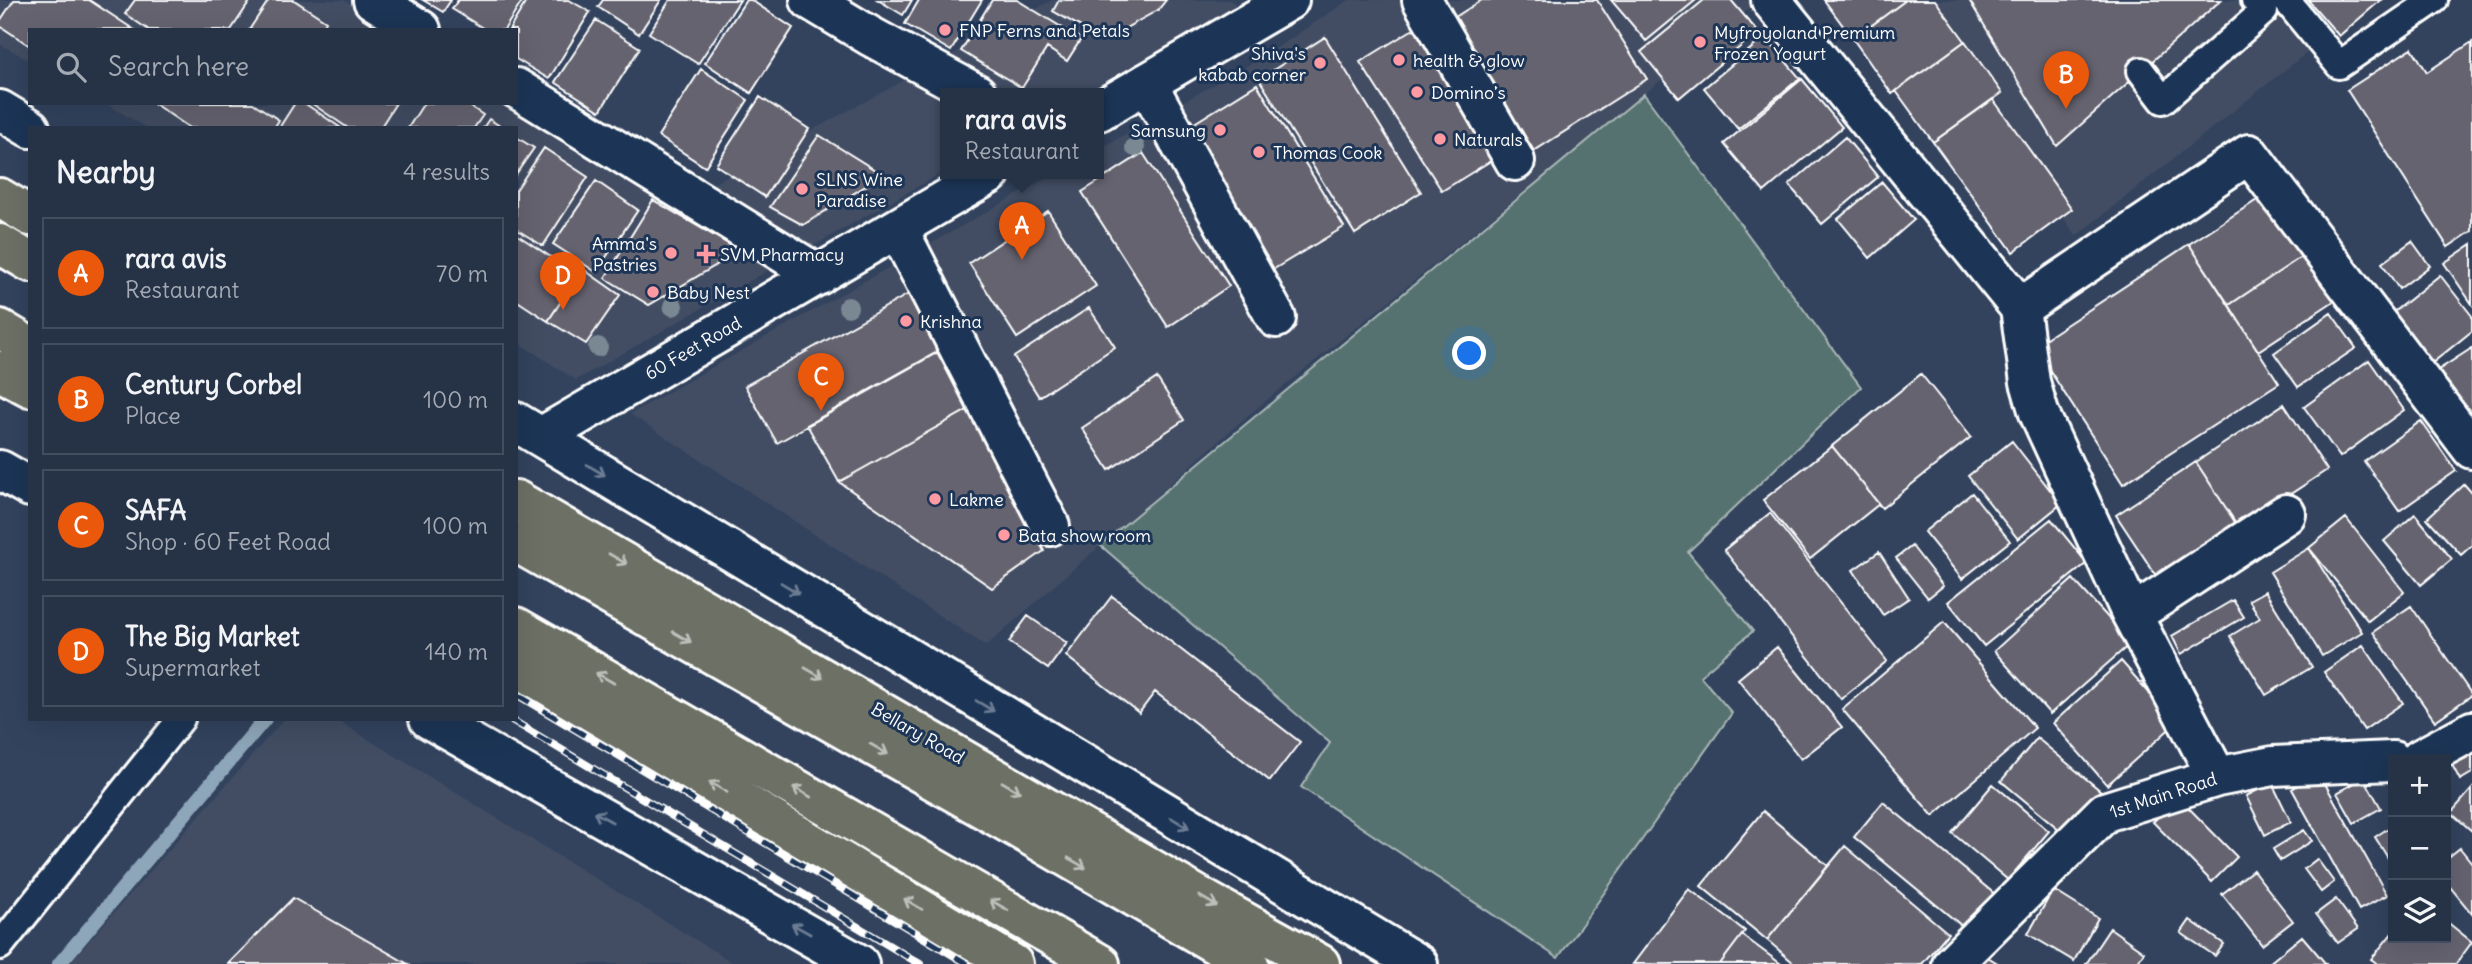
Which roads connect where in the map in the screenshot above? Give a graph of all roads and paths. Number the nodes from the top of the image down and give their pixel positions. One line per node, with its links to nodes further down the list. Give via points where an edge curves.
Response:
1 (373, 0): 9 (street)
2 (810, 0): 12 (street)
3 (1422, 0): 17 (street)
4 (1771, 0): 25 (street)
5 (2255, 0): 10 (lane, via 2264,11 2164,100)
6 (2286, 0): 7 (lane, via 2339,65)
7 (2434, 0)
8 (1279, 2): 11 (street)
9 (418, 28)
10 (2141, 71)
11 (1147, 83): 14 (street); 26 (street)
12 (966, 88)
13 (518, 89): 24 (street)
14 (1104, 108)
15 (0, 110): 16 (street)
16 (28, 127)
17 (1515, 161)
18 (982, 179): 21 (street, 60 Feet Road)
19 (0, 198): 20 (highway)
20 (28, 215)
21 (898, 229): 24 (street, 60 Feet Road); 37 (street)
22 (0, 244): 23 (highway)
23 (28, 261)
24 (819, 275): 31 (street, 60 Feet Road)
25 (2020, 308): 32 (street, via 2249,154); 39 (street, via 2039,413)
26 (1276, 318)
27 (0, 330): 28 (highway)
28 (28, 346)
29 (0, 371): 30 (highway)
30 (28, 386)
31 (528, 430): 54 (street, one-way to 54)
32 (2472, 449)
33 (0, 470): 34 (street)
34 (28, 486)
35 (518, 501): 53 (highway, Bellary Road, one-way to 53)
36 (2286, 514): 39 (street)
37 (1050, 526)
38 (518, 543): 52 (highway, Bellary Road, one-way to 52)
39 (2132, 615): 47 (street)
40 (518, 628): 51 (highway, one-way to 40)
41 (518, 667): 50 (highway, one-way to 41)
42 (179, 721): 48 (lane)
43 (433, 721): 49 (street, one-way to 43)
44 (2472, 731): 45 (street)
45 (2429, 754)
46 (2388, 761): 47 (street, 1st Main Road, via 2273,766)
47 (2217, 777): 55 (street, 1st Main Road, via 2105,812)
48 (0, 946)
49 (859, 964)
50 (1013, 964)
51 (1100, 964)
52 (1249, 964)
53 (1320, 964)
54 (1418, 964)
55 (1952, 964)

